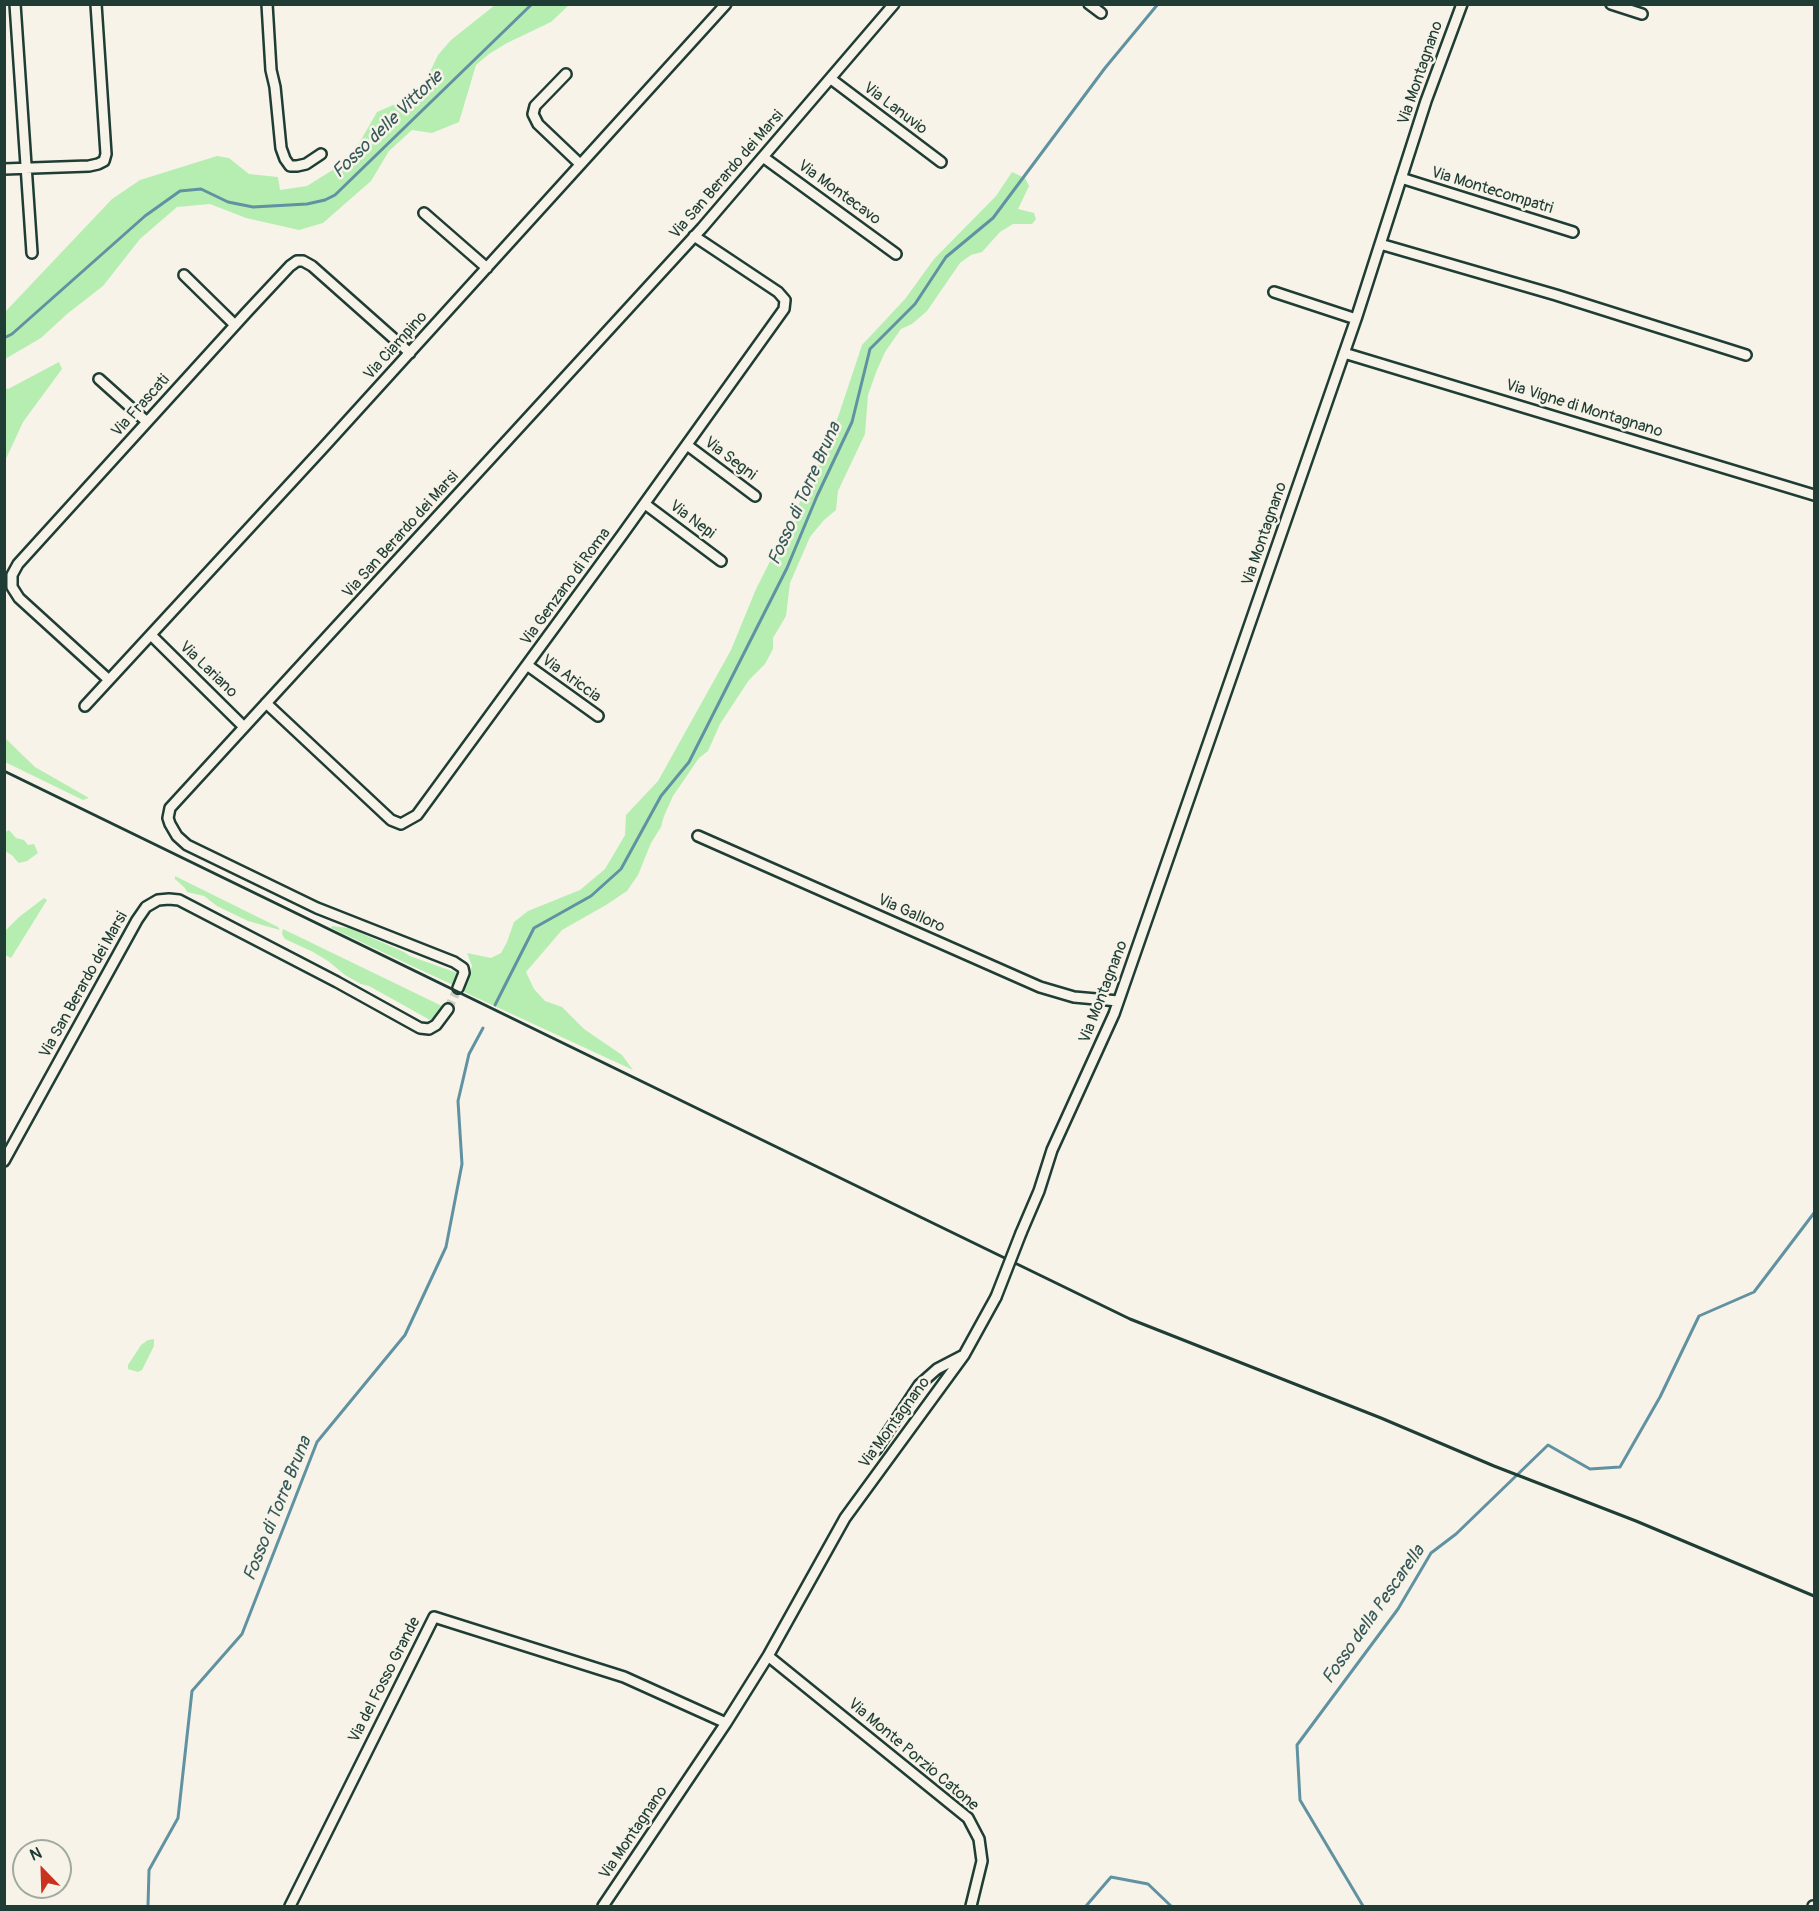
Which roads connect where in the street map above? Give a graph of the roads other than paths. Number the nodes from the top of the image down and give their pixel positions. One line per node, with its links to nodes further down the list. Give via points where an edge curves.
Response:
1 (15, 4): 17 (street)
2 (96, 4): 17 (street, via 105,159 89,166)
3 (267, 4): 13 (street, via 271,70 283,153 290,166 306,164)
4 (726, 4): 16 (street, Via Ciampino)
5 (894, 4): 12 (street, Via San Berardo dei Marsi)
6 (1089, 4): 9 (street)
7 (1462, 4): 19 (street, Via Montagnano)
8 (1611, 4): 10 (street)
9 (1101, 13)
10 (1642, 14)
11 (566, 74): 16 (street, via 535,106 533,114 538,124)
12 (831, 79): 14 (street, Via San Berardo dei Marsi); 15 (street, Via Lanuvio)
13 (321, 154)
14 (763, 157): 22 (street, Via San Berardo dei Marsi); 25 (street, Via Montecavo)
15 (941, 162)
16 (580, 164): 26 (street, Via Ciampino)
17 (26, 167): 18 (street); 24 (street)
18 (4, 169)
19 (1401, 178): 21 (street, Via Montecompatri); 23 (street, Via Montagnano)
20 (424, 213): 26 (street)
21 (1573, 232)
22 (694, 236): 36 (street, Via Genzano di Roma, via 774,289 786,304); 44 (street, Via San Berardo dei Marsi)
23 (1380, 244): 29 (street, Via Montagnano); 33 (street)
24 (32, 253)
25 (896, 254)
26 (487, 268): 31 (street, Via Ciampino)
27 (184, 275): 30 (street)
28 (1274, 292): 29 (street)
29 (1356, 320): 32 (street, Via Montagnano)
30 (235, 325): 31 (street, Via Frascati, via 290,266 303,261); 35 (street, Via Frascati)
31 (410, 353): 41 (street, Via Ciampino)
32 (1344, 353): 37 (street, Via Vigne di Montagnano); 50 (street, Via Montagnano)
33 (1746, 355)
34 (99, 379): 35 (street)
35 (147, 422): 43 (street, Via Frascati, via 12,575 12,587 19,598)
36 (687, 446): 38 (street, Via Segni); 39 (street, Via Genzano di Roma)
37 (1815, 495)
38 (754, 496)
39 (645, 504): 40 (street, Via Nepi); 42 (street, Via Genzano di Roma)
40 (721, 561)
41 (151, 635): 43 (street, Via Ciampino); 47 (street, Via Lariano)
42 (527, 665): 44 (street, Via Genzano di Roma, via 422,810 401,824 391,820); 46 (street, Via Ariccia)
43 (109, 680): 45 (street, Via Ciampino)
44 (266, 703): 47 (street, Via San Berardo dei Marsi)
45 (85, 706)
46 (598, 716)
47 (244, 727): 49 (street, Via San Berardo dei Marsi, via 172,805 168,818 174,832 191,847 310,905 457,963 464,973)
48 (698, 836): 50 (street, Via Galloro, via 1040,987 1068,996)
49 (458, 988)
50 (1118, 1001): 53 (street, Via Montagnano, bridge, via 1056,1140 996,1297)
51 (448, 1009): 52 (street, Via San Berardo dei Marsi, via 436,1026 420,1029 179,900 158,900 137,920)
52 (4, 1161)
53 (964, 1355): 54 (street, via 919,1384); 55 (street, Via Montagnano, via 853,1507)
54 (876, 1450)
55 (768, 1656): 56 (street, Via Montagnano); 59 (street, Via Monte Porzio Catone, via 971,1822 979,1839 982,1861)
56 (726, 1723): 57 (street, Via del Fosso Grande, via 624,1677 435,1614); 58 (street, Via Montagnano)
57 (290, 1906)
58 (603, 1906)
59 (971, 1906)

